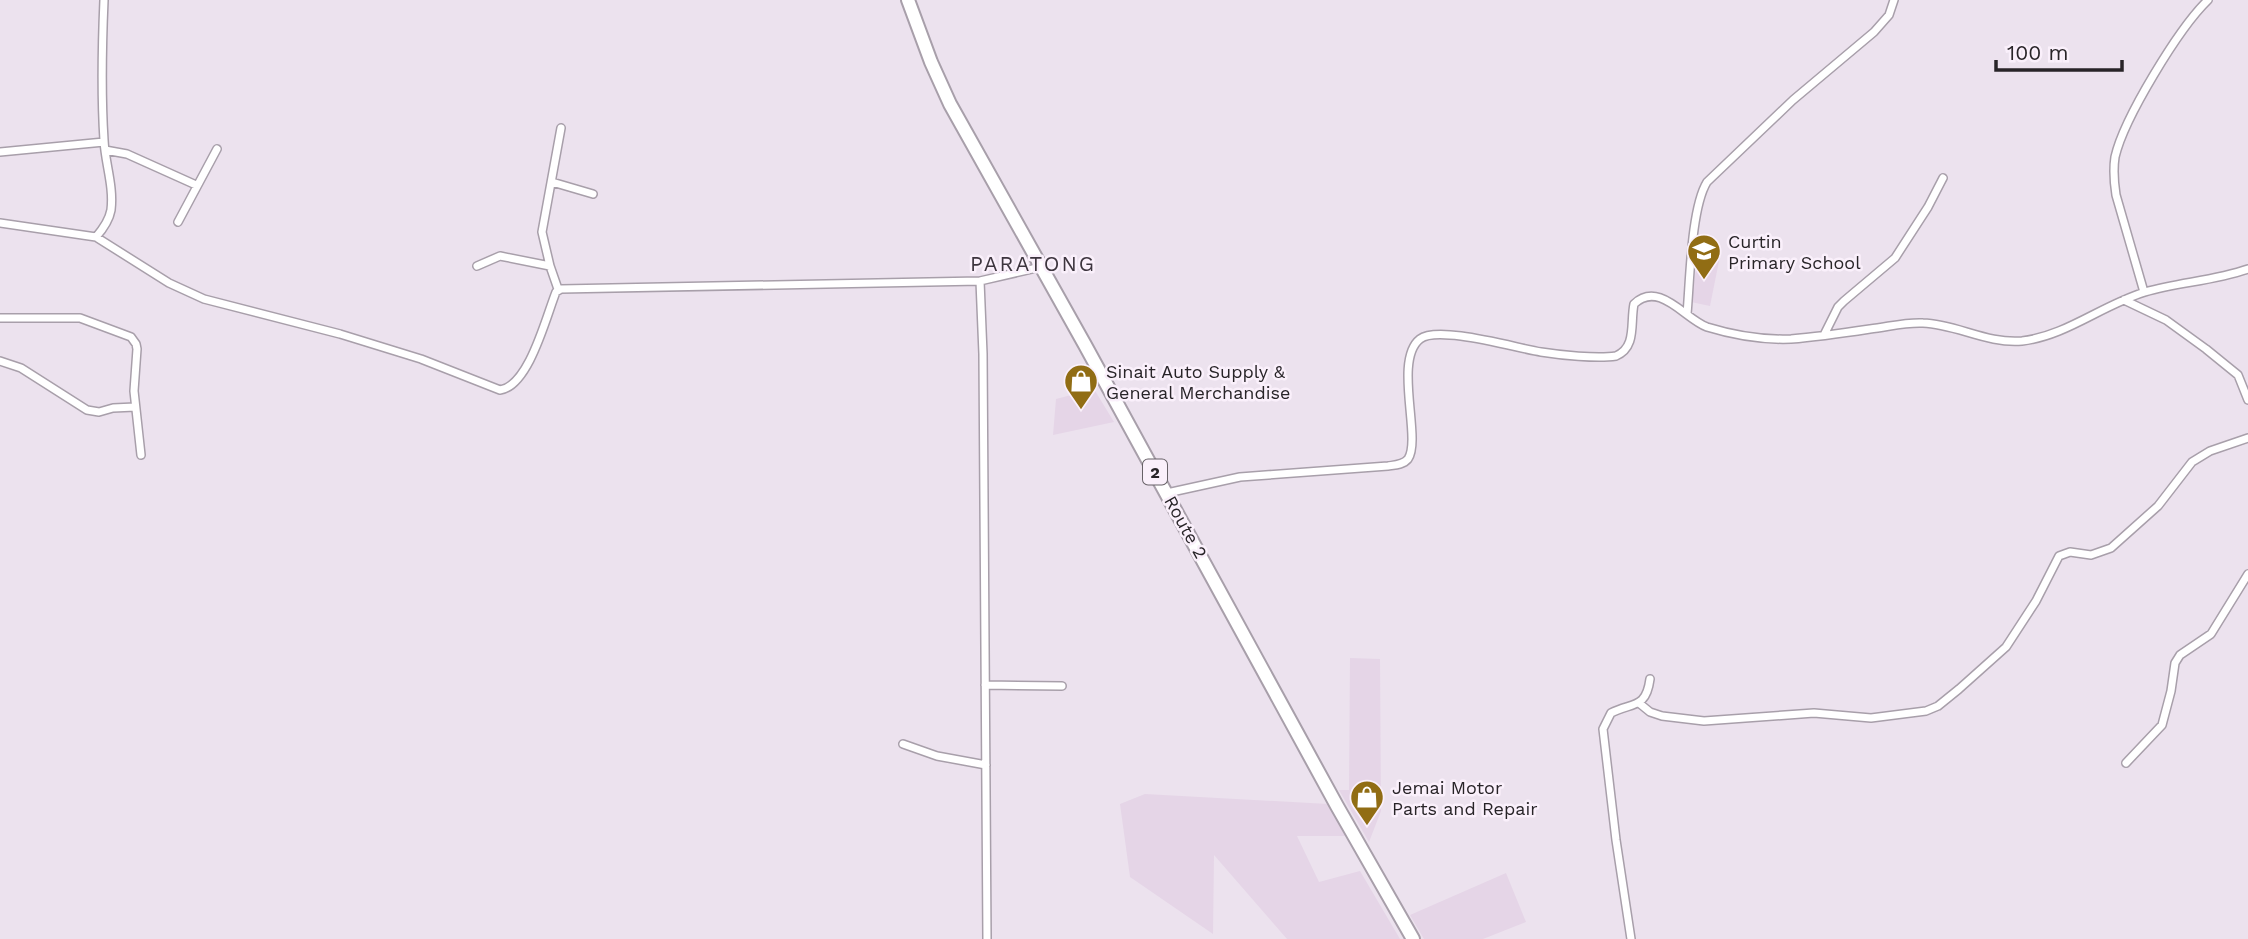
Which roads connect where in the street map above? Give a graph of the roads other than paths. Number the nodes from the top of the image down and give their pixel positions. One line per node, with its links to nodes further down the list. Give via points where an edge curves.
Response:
1 (104, 0): 6 (street)
2 (908, 0): 18 (highway, Route 2 / 2, via 950,103)
3 (1895, 0): 24 (street, via 1874,33 1793,100 1707,182 1699,205)
4 (2208, 0): 22 (street, via 2141,98 2115,158 2116,195)
5 (561, 128): 10 (street)
6 (104, 146): 8 (street); 11 (street); 15 (street, via 111,206 110,217)
7 (217, 149): 11 (street)
8 (0, 152)
9 (1943, 178): 26 (street, via 1900,251 1838,307)
10 (552, 182): 12 (street); 17 (street, via 542,232)
11 (196, 185): 13 (street)
12 (593, 194)
13 (178, 222)
14 (0, 223): 15 (street)
15 (96, 237): 21 (street, via 169,283 204,299 340,334 500,390 511,387 530,361)
16 (477, 266): 17 (street, via 500,256)
17 (550, 266): 21 (street)
18 (1041, 267): 20 (street); 32 (highway, Route 2 / 2)
19 (2248, 269): 22 (street)
20 (980, 281): 21 (street); 35 (street)
21 (558, 289)
22 (2144, 292): 23 (street)
23 (2124, 300): 26 (street, via 2065,328 2021,341 1921,323); 28 (street, via 2166,320 2238,374)
24 (1687, 314): 26 (street, via 1708,327 1744,336 1787,339); 32 (street, via 1667,300 1639,299 1632,313 1629,346 1611,357 1427,335 1410,354 1412,449 1403,463 1240,477)
25 (0, 318): 29 (street, via 80,318 131,337 136,344)
26 (1824, 335)
27 (0, 361): 29 (street, via 21,368 92,412)
28 (2248, 401)
29 (135, 407): 31 (street)
30 (2248, 438): 37 (street, via 2192,462 2158,506 2111,548 2091,555 2070,552 2059,556 2006,647 1933,708 1879,718 1815,713 1704,721 1662,716)
31 (141, 455)
32 (1167, 492): 42 (highway, Route 2 / 2)
33 (2248, 574): 39 (street, via 2211,634 2180,655 2162,725)
34 (1650, 679): 37 (street, via 1648,693)
35 (985, 685): 36 (street); 40 (street)
36 (1062, 686)
37 (1639, 703): 43 (street, via 1611,713 1603,734)
38 (902, 744): 40 (street)
39 (2126, 764)
40 (986, 765): 41 (street)
41 (987, 939)
42 (1413, 939)
43 (1631, 939)

